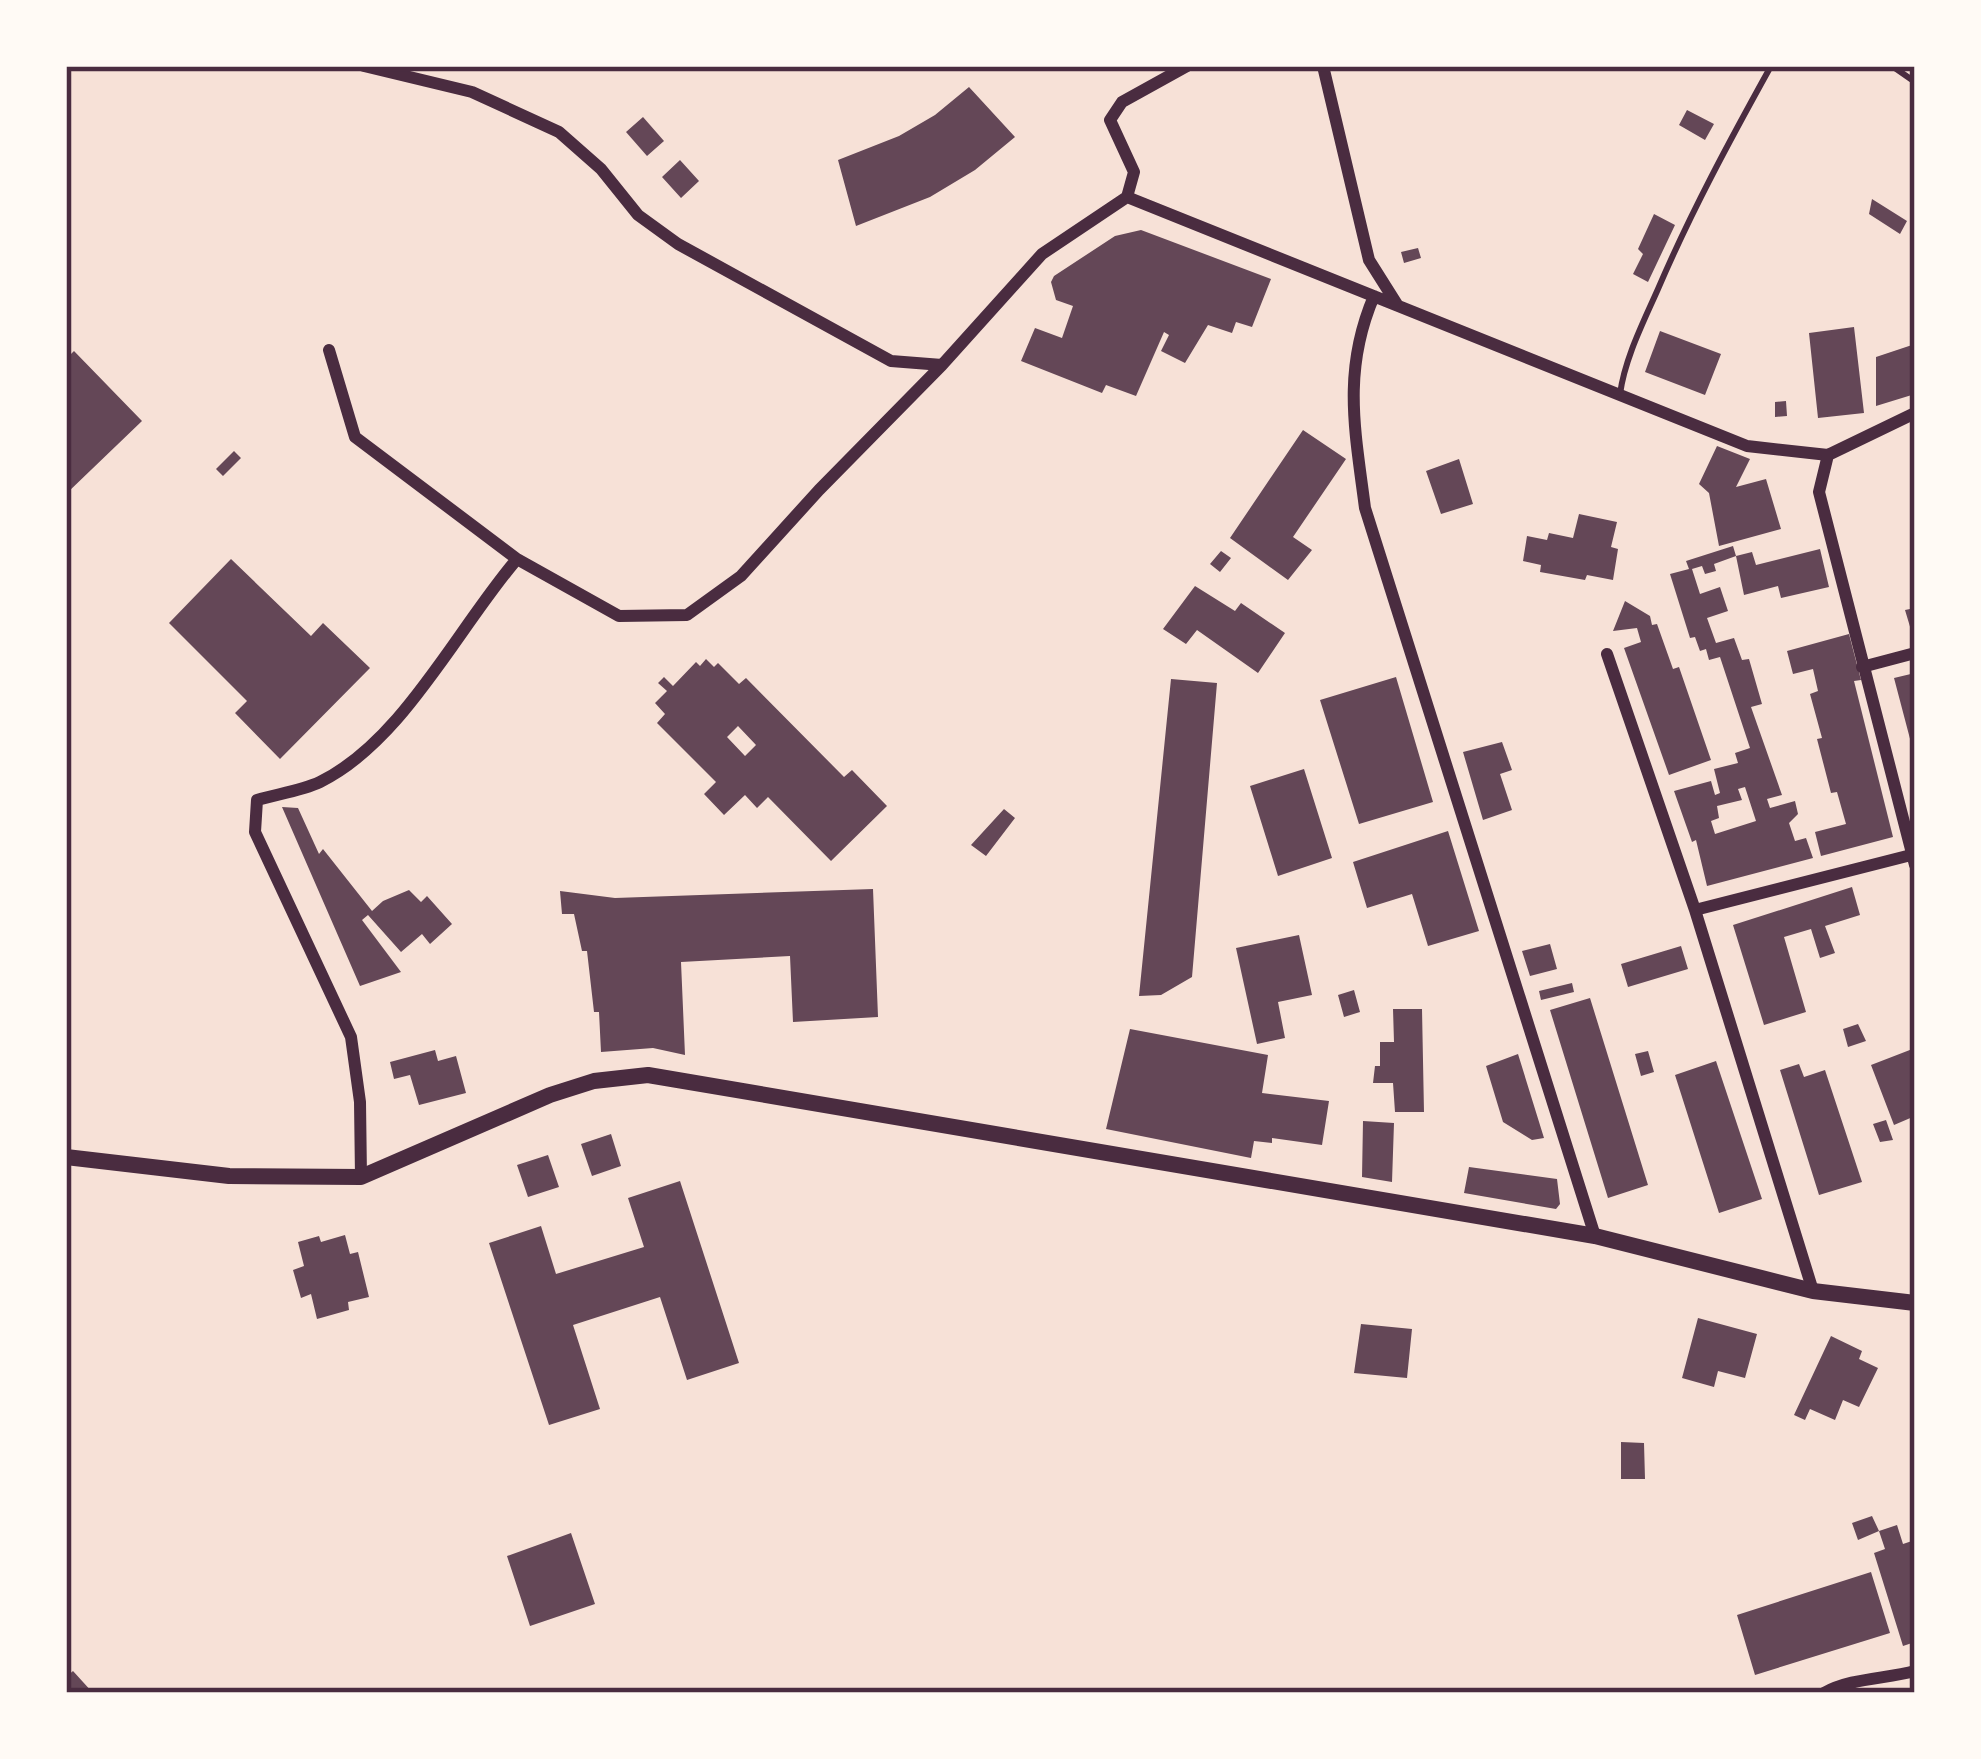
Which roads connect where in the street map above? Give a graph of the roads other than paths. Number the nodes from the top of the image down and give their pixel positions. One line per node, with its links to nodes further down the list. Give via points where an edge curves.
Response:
1 (364, 66): 11 (street, via 472,92 559,131 638,215 678,244 890,361)
2 (1187, 66): 7 (street, via 1122,102 1109,120 1134,172)
3 (1323, 66): 9 (street, via 1369,260)
4 (1771, 66): 12 (lane, via 1699,195)
5 (1892, 66): 6 (lane)
6 (1915, 82)
7 (1127, 197): 8 (street); 11 (street, via 1042,254)
8 (1374, 296): 9 (street); 23 (street, via 1351,384 1365,508)
9 (1399, 307): 12 (street)
10 (329, 350): 15 (street, via 355,437)
11 (942, 365): 15 (street, via 741,576 687,615 619,616)
12 (1620, 398): 14 (street, via 1747,446)
13 (1915, 413): 14 (street)
14 (1828, 455): 18 (street, via 1819,492)
15 (517, 560): 22 (street, via 365,752 318,784 257,800 255,832 350,1037)
16 (1915, 653): 18 (street)
17 (1607, 654): 20 (street)
18 (1862, 667): 19 (street)
19 (1914, 858): 20 (street)
20 (1695, 910): 24 (street)
21 (66, 1157): 22 (street, via 229,1176)
22 (362, 1177): 23 (street, via 550,1095 648,1075)
23 (1595, 1236): 24 (street)
24 (1813, 1291): 25 (street)
25 (1915, 1303)
26 (1915, 1671): 27 (street)
27 (1824, 1693)

